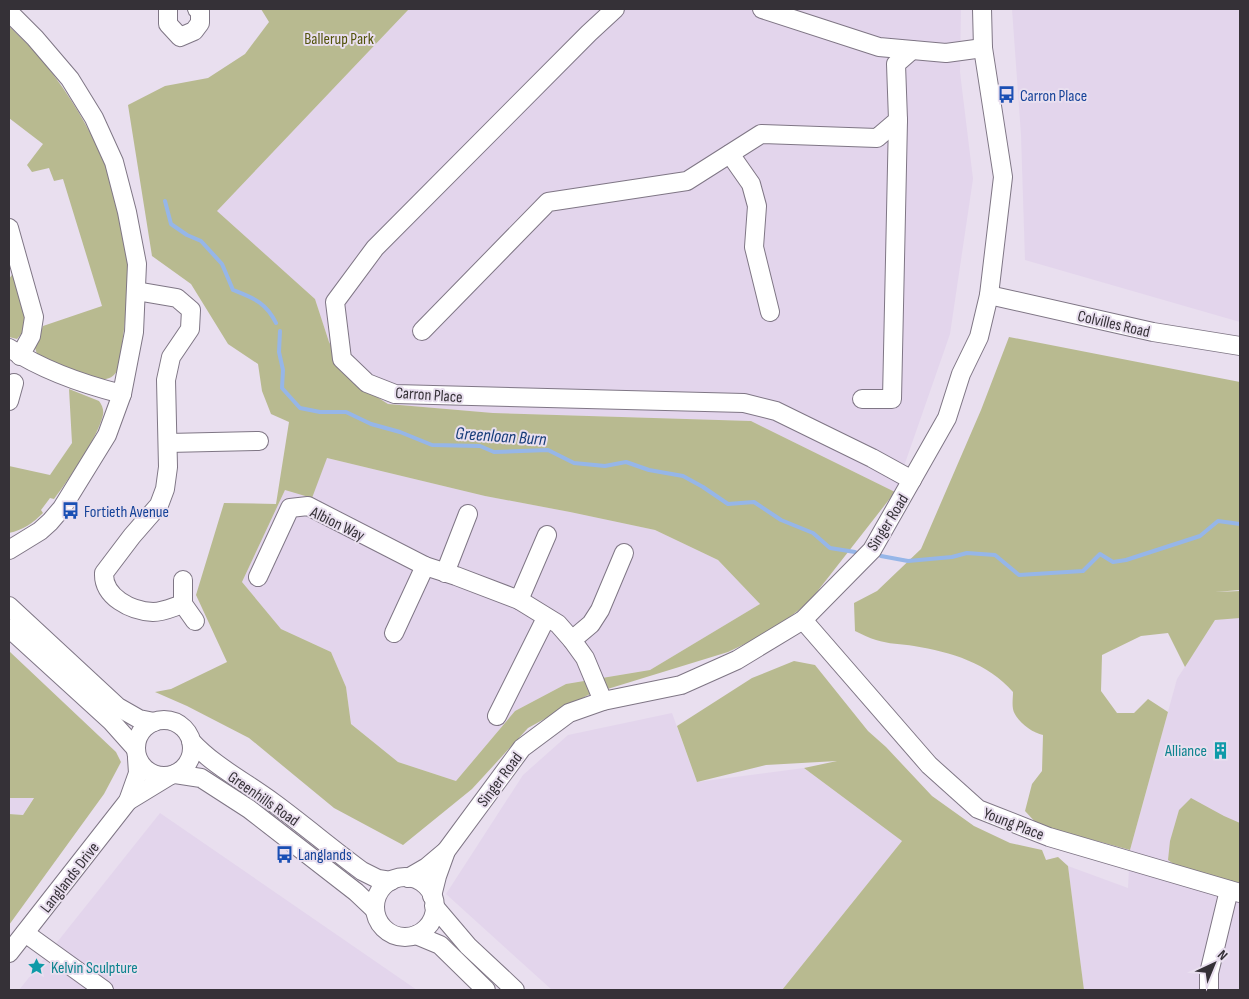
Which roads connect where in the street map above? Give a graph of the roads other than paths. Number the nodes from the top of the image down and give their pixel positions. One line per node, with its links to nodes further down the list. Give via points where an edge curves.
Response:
1 (168, 9): 2 (street, via 168,24 180,37 194,31 200,23 200,11)
2 (197, 9)
3 (615, 9): 24 (street, Carron Place, via 375,248 335,302 342,359 367,383 395,394 744,403 776,411)
4 (982, 9): 7 (street, Singer Road)
5 (768, 10): 8 (street, via 878,47)
6 (9, 12): 12 (street, via 70,79 94,118 114,162 127,212 137,264)
7 (983, 48): 8 (street, via 946,52); 13 (street, Singer Road, via 1003,178)
8 (912, 50): 9 (street, via 896,64)
9 (898, 120): 10 (street, via 877,138 761,134); 20 (street, via 892,399)
10 (730, 154): 14 (street, via 751,184 757,206 754,247); 15 (street, via 687,181 548,202)
11 (9, 228): 17 (street, via 34,317 31,336)
12 (136, 291): 19 (street, via 134,332); 23 (street, via 176,298 191,310 190,329 171,357 166,380)
13 (989, 295): 16 (street, Colvilles Road, via 1152,332); 24 (street, Singer Road, via 979,337 961,374 947,418)
14 (770, 312)
15 (422, 331)
16 (1240, 346)
17 (14, 352): 19 (street, via 73,381)
18 (14, 383): 21 (street)
19 (122, 394): 27 (street, via 107,436 62,508 40,531)
20 (862, 399)
21 (9, 401)
22 (259, 441): 23 (street)
23 (168, 443): 34 (street, via 165,489 159,504 104,573 104,580 112,596 132,607 151,612)
24 (912, 480): 37 (street, Singer Road, via 872,550)
25 (468, 514): 30 (street)
26 (547, 535): 33 (street)
27 (12, 546)
28 (624, 553): 41 (street, via 600,610 591,624)
29 (425, 566): 30 (street, Albion Way); 31 (street, Albion Way, via 308,506 290,508); 40 (street)
30 (445, 573): 33 (street, Albion Way)
31 (258, 576)
32 (182, 580): 34 (street)
33 (519, 600): 36 (street, Albion Way)
34 (183, 604): 38 (street)
35 (9, 606): 44 (street, via 118,707 139,719)
36 (546, 618): 41 (street, Albion Way, via 558,624); 43 (street)
37 (804, 620): 42 (street, Singer Road, via 736,660 681,685); 51 (street, Young Place, via 930,765 978,809 1049,837)
38 (195, 621)
39 (9, 628): 46 (street, via 111,721)
40 (394, 633)
41 (572, 640): 42 (street, Albion Way, via 585,658)
42 (603, 702): 49 (street, Singer Road, via 569,713 522,748)
43 (497, 716)
44 (154, 722): 45 (street, via 173,721 188,733); 46 (street, via 141,733)
45 (192, 741): 47 (street, via 190,760 185,768); 50 (street, Greenhills Road, via 221,768 362,871 378,879)
46 (137, 754): 47 (street, via 147,771 161,776); 48 (street, Langlands Drive, via 138,773)
47 (172, 775): 48 (street, Langlands Drive); 53 (street, Greenhills Road, via 201,778 249,809)
48 (128, 801): 54 (street, Langlands Drive)
49 (446, 851): 50 (street, Singer Road, via 427,867); 52 (street, Singer Road)
50 (399, 879): 52 (street, via 422,884); 53 (street, via 378,893)
51 (1235, 891): 60 (street, via 1209,973)
52 (433, 901): 55 (street, via 434,915 424,930); 59 (street, via 468,946)
53 (375, 910): 55 (street, via 380,925 393,935)
54 (25, 933): 56 (street, Langlands Drive); 57 (street)
55 (416, 935): 58 (street, via 440,945)
56 (9, 953)
57 (104, 990)
58 (486, 990)
59 (515, 990)
60 (1209, 990)

